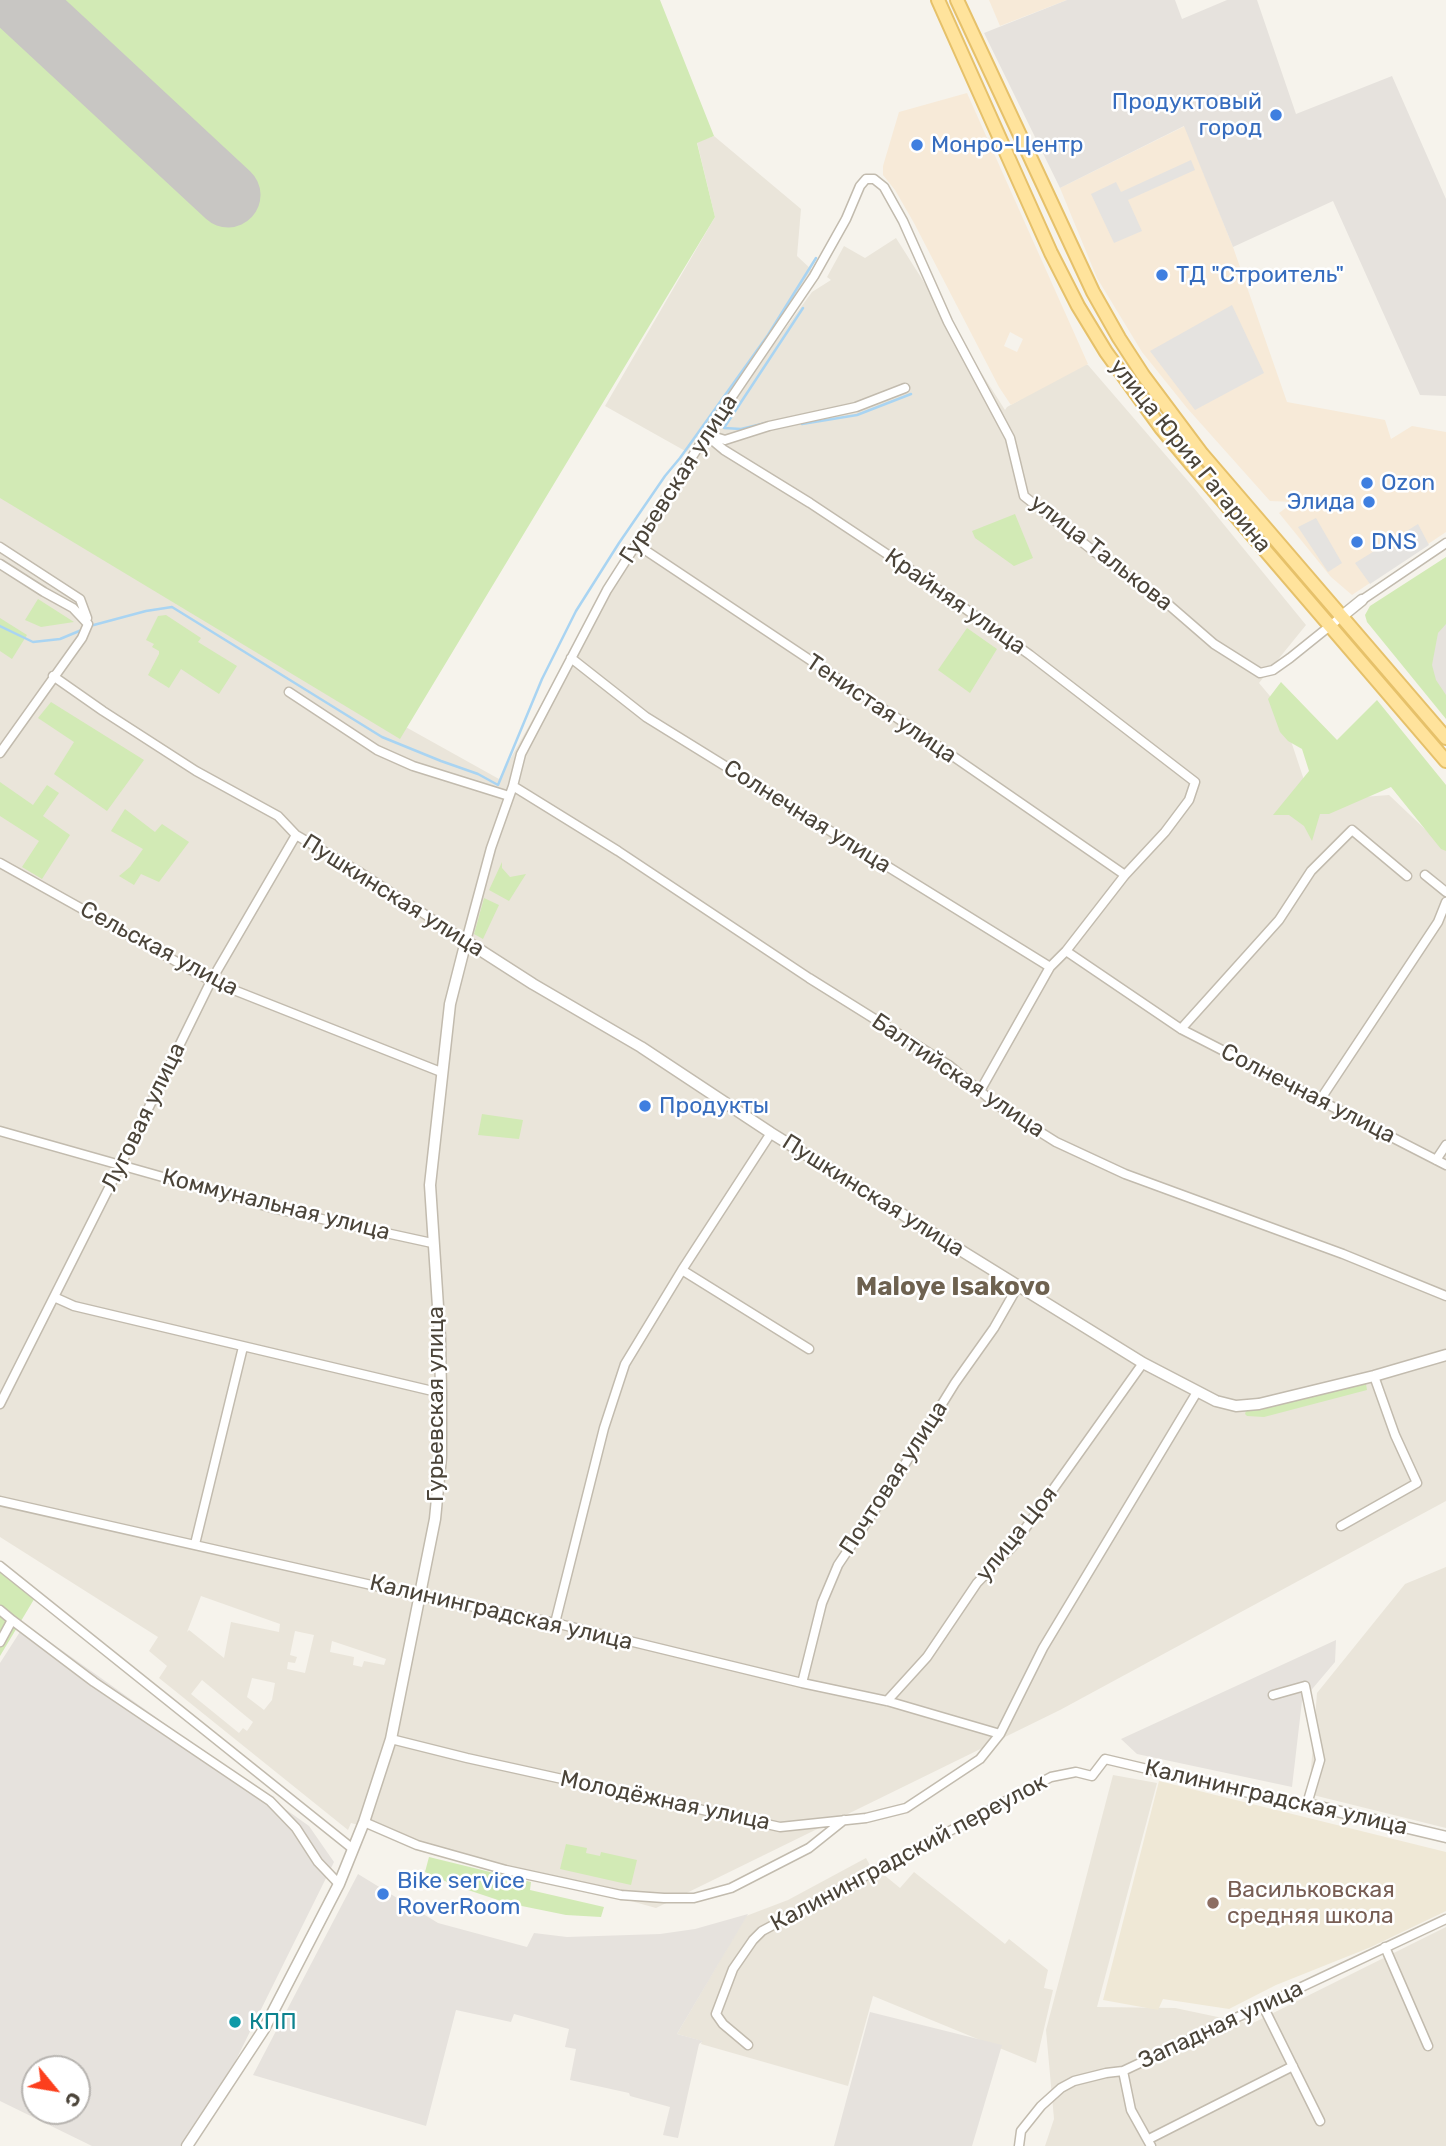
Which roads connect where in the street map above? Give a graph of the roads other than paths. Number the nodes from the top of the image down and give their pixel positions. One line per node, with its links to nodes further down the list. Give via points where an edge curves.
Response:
1 (938, 0): 13 (main road, улица Юрия Гагарина, via 1051,253 1093,331 1161,428)
2 (957, 0): 11 (main road, via 1119,338 1202,454)
3 (860, 186): 5 (street, Гурьевская улица, via 814,275); 13 (street, улица Талькова, via 874,178 903,221 948,323 1010,439 1024,496 1214,643 1261,673 1290,658)
4 (905, 388): 5 (street, via 856,407 725,440)
5 (706, 435): 7 (street, Гурьевская улица); 24 (street, Крайняя улица, via 914,572 1195,782 1189,800 1165,832)
6 (1446, 543): 10 (street)
7 (636, 544): 14 (street, Гурьевская улица); 24 (street, Тенистая улица)
8 (0, 547): 12 (street, via 80,599)
9 (0, 564): 12 (street)
10 (1362, 600): 11 (street)
11 (1341, 617): 13 (street, улица Талькова); 17 (main road)
12 (88, 622): 15 (street, via 82,638)
13 (1327, 625): 19 (main road, улица Юрия Гагарина)
14 (571, 658): 20 (street, Гурьевская улица, via 521,754); 33 (street, Солнечная улица, via 646,717)
15 (53, 676): 18 (street); 22 (street, Пушкинская улица, via 196,771 278,816)
16 (289, 692): 21 (street, via 377,750)
17 (1446, 738)
18 (0, 753)
19 (1446, 761)
20 (513, 783): 21 (street, Гурьевская улица); 37 (street, Балтийская улица, via 950,1066)
21 (509, 796): 31 (street, Гурьевская улица)
22 (296, 835): 31 (street, Пушкинская улица); 34 (street, Луговая улица)
23 (0, 863): 34 (street, Сельская улица)
24 (1125, 875): 32 (street)
25 (1425, 875): 27 (street)
26 (1407, 876): 35 (street, via 1352,830 1311,871 1279,920)
27 (1446, 892)
28 (1446, 902): 29 (street)
29 (1438, 922): 30 (street); 38 (street)
30 (1446, 928)
31 (466, 941): 36 (street, Гурьевская улица, via 450,1004); 40 (street, Пушкинская улица, via 641,1047)
32 (1066, 951): 33 (street); 35 (street, Солнечная улица)
33 (1050, 967): 37 (street)
34 (211, 981): 36 (street, Сельская улица); 43 (street, Луговая улица)
35 (1181, 1029): 38 (street, Солнечная улица)
36 (441, 1072): 45 (street, Гурьевская улица, via 430,1185)
37 (980, 1091): 48 (street, Балтийская улица, via 1056,1142 1125,1174)
38 (1320, 1100): 42 (street, Солнечная улица)
39 (0, 1131): 43 (street, Коммунальная улица)
40 (771, 1133): 46 (street); 47 (street, Пушкинская улица)
41 (1446, 1144): 42 (street)
42 (1436, 1160): 44 (street, Солнечная улица)
43 (121, 1164): 45 (street, Коммунальная улица, via 276,1209); 49 (street, Луговая улица)
44 (1446, 1165)
45 (432, 1242): 56 (street, Гурьевская улица)
46 (682, 1270): 51 (street); 65 (street, via 625,1364 604,1428)
47 (1018, 1286): 53 (street, Пушкинская улица); 67 (street, Почтовая улица, via 838,1565 822,1602)
48 (1446, 1296)
49 (54, 1297): 50 (street, via 74,1306); 57 (street, Луговая улица)
50 (243, 1347): 56 (street); 60 (street)
51 (808, 1349)
52 (1446, 1355): 54 (street, Пушкинская улица)
53 (1143, 1363): 55 (street, Пушкинская улица); 69 (street, улица Цоя, via 1012,1547 977,1583 927,1657)
54 (1374, 1376): 55 (street, Пушкинская улица, via 1259,1404 1236,1406); 59 (street, via 1417,1483)
55 (1197, 1392): 70 (street, Молодёжная улица, via 1043,1648)
56 (441, 1394): 62 (street, Гурьевская улица, via 435,1520)
57 (0, 1404)
58 (0, 1501): 60 (street, Калининградская улица)
59 (1341, 1526)
60 (195, 1544): 62 (street, Калининградская улица)
61 (0, 1566): 77 (street)
62 (420, 1596): 65 (street, Калининградская улица); 71 (street, Гурьевская улица)
63 (0, 1610): 64 (street)
64 (12, 1620): 66 (street); 78 (street, via 93,1682 270,1801)
65 (555, 1623): 67 (street, Калининградская улица)
66 (0, 1642)
67 (802, 1683): 69 (street, Калининградская улица)
68 (1273, 1695): 73 (street, via 1305,1686 1320,1760)
69 (887, 1701): 70 (street, Калининградская улица)
70 (1000, 1734): 74 (street, Молодёжная улица, via 980,1759 906,1808)
71 (391, 1739): 74 (street, Молодёжная улица, via 780,1826); 75 (street, Гурьевская улица)
72 (1105, 1759): 73 (street, Калининградская улица); 82 (street, Калининградский переулок, via 1093,1776 1076,1772 1051,1777 762,1931 733,1969 716,2014)
73 (1307, 1804): 76 (street, Калининградская улица)
74 (844, 1820): 75 (street, via 809,1848 731,1888 694,1898 621,1895 506,1870 417,1845)
75 (364, 1822): 77 (street, Гурьевская улица)
76 (1446, 1837)
77 (353, 1849): 78 (street, Гурьевская улица)
78 (339, 1884): 88 (street, Гурьевская улица, via 264,2029)
79 (1446, 1919): 80 (street, Западная улица)
80 (1385, 1947): 81 (street, Западная улица); 83 (street)
81 (1263, 2006): 84 (street); 85 (street, Западная улица)
82 (748, 2045)
83 (1428, 2046)
84 (1293, 2066): 86 (street); 87 (street)
85 (1123, 2071): 87 (street, via 1131,2110); 89 (street, Западная улица, via 1061,2088 1021,2131)
86 (1320, 2120)
87 (1150, 2142)
88 (187, 2146)
89 (1019, 2146)

